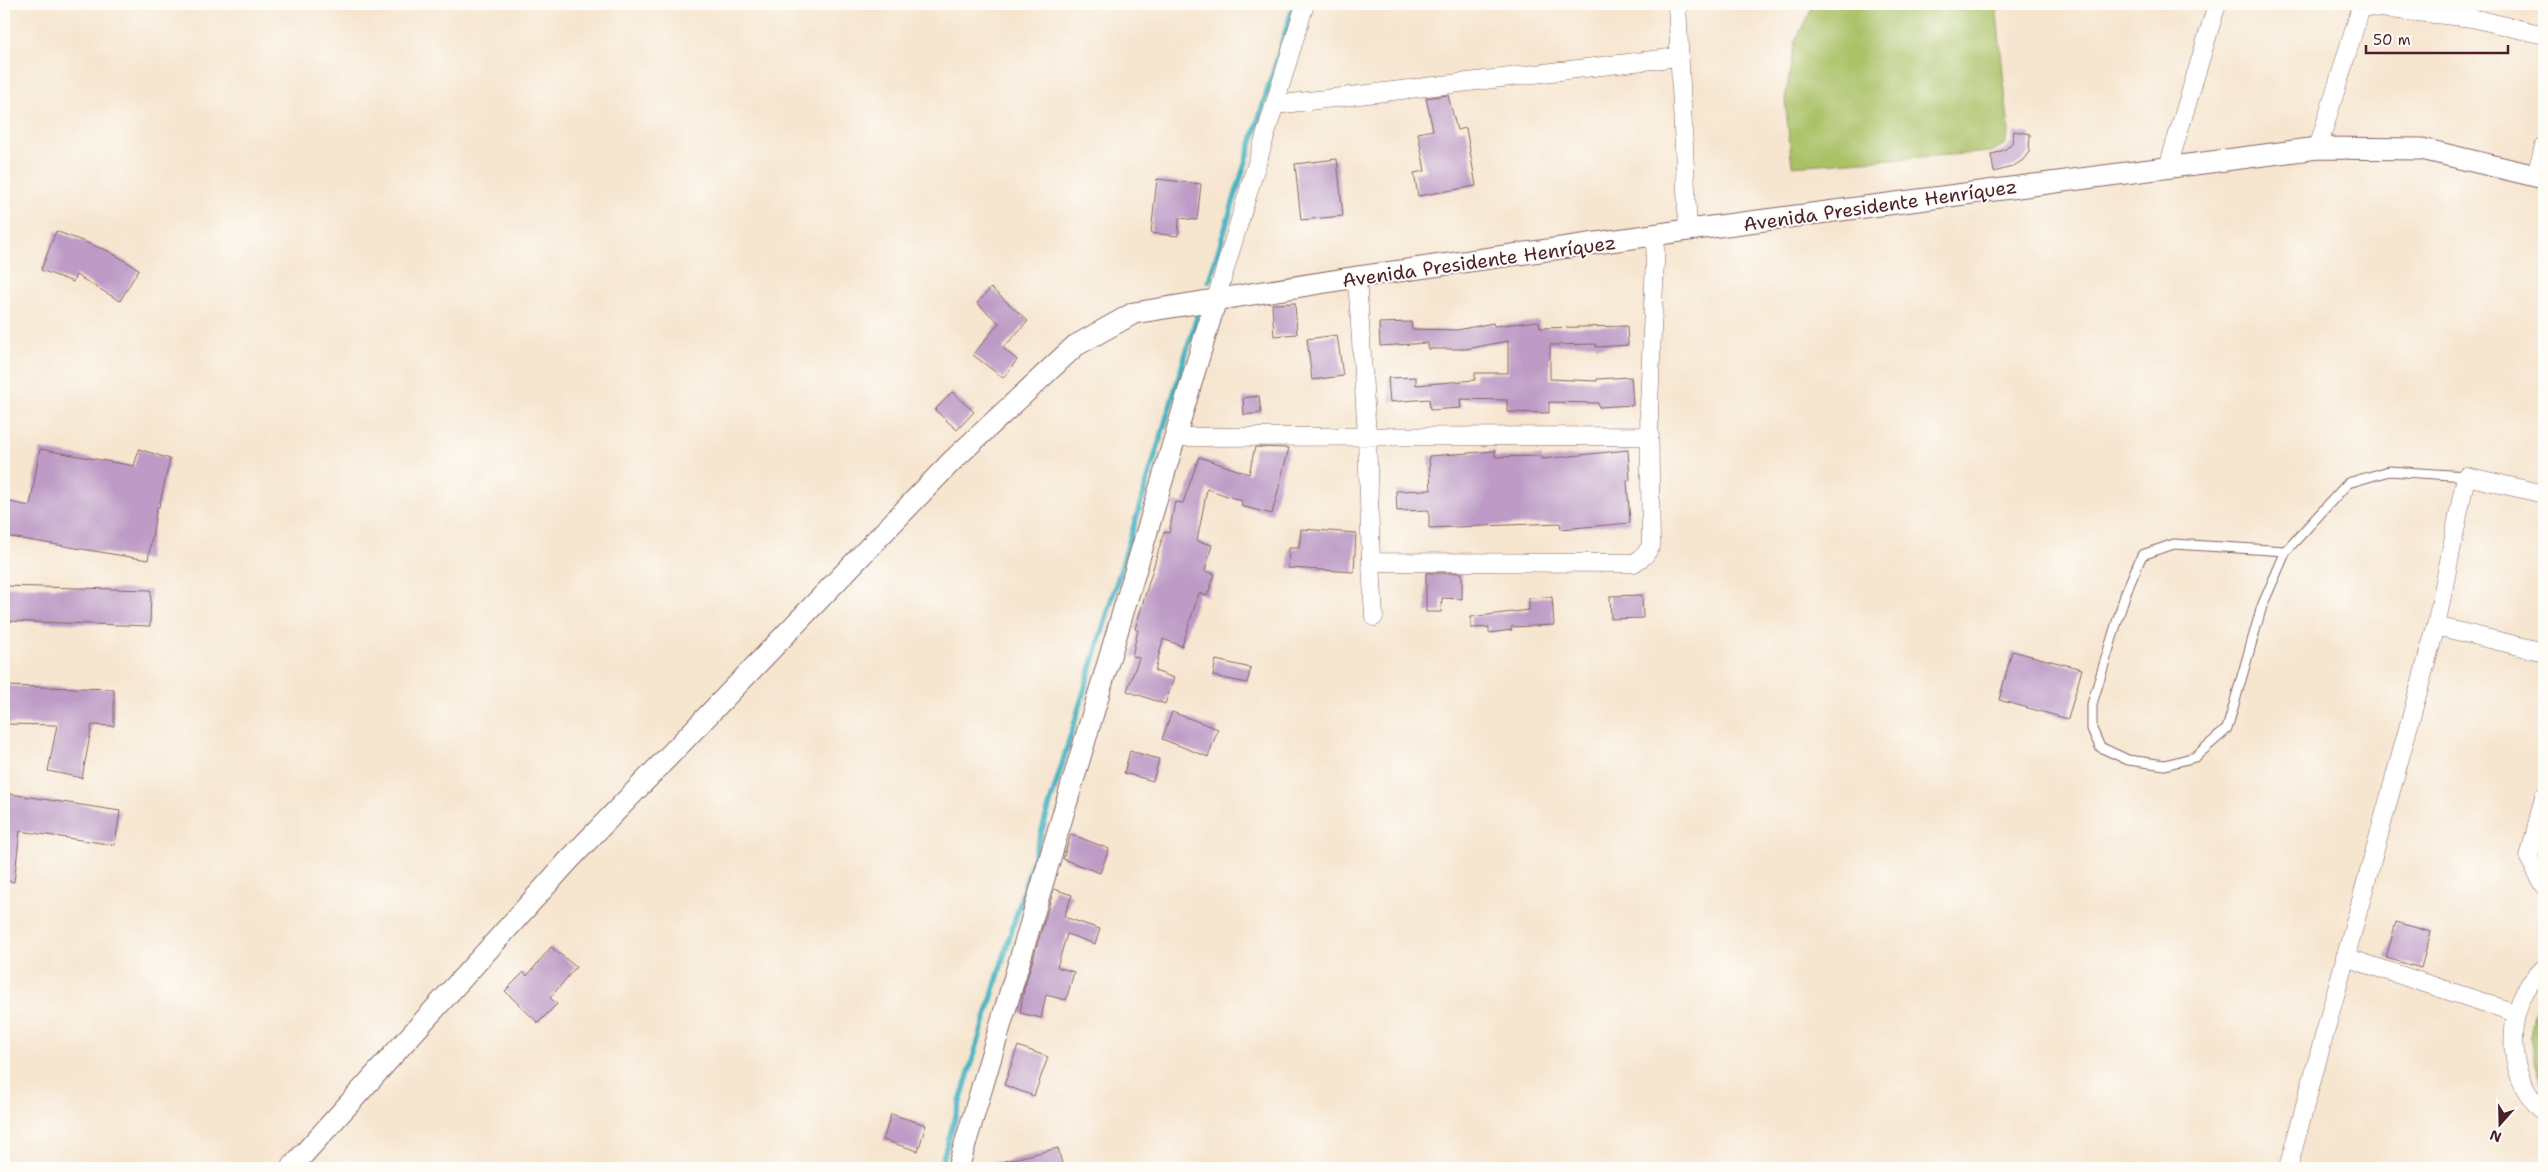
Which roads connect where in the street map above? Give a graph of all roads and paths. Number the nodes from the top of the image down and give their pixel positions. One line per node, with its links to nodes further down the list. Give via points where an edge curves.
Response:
1 (1305, 4): 7 (street)
2 (1677, 4): 6 (street)
3 (2217, 4): 10 (street)
4 (2361, 5): 5 (street, via 2472,18); 9 (street)
5 (2544, 35)
6 (1678, 57): 7 (street); 12 (street)
7 (1275, 105): 15 (street)
8 (2544, 146): 11 (street)
9 (2318, 148): 10 (street, Avenida Presidente Henríquez); 11 (street, Avenida Presidente Henríquez, via 2422,150)
10 (2168, 167): 12 (street, Avenida Presidente Henríquez)
11 (2540, 176)
12 (1688, 230): 13 (street, Avenida Presidente Henríquez)
13 (1656, 236): 14 (street, Avenida Presidente Henríquez); 17 (street)
14 (1357, 277): 15 (street, Avenida Presidente Henríquez); 16 (street)
15 (1216, 299): 18 (street); 32 (street, Avenida Presidente Henríquez, via 1134,313 1075,346 952,461 570,860)
16 (1367, 436): 17 (street); 18 (street); 22 (street)
17 (1650, 436): 22 (street, via 1651,546 1634,563)
18 (1177, 437): 33 (street)
19 (2466, 476): 20 (street); 21 (lane, via 2389,471 2348,483); 24 (street)
20 (2544, 494)
21 (2286, 551): 21 (lane, via 2174,544 2142,555 2126,592 2092,704 2092,729 2100,747 2128,760 2165,766 2195,757 2227,729 2262,606)
22 (1371, 562): 23 (street)
23 (1374, 617)
24 (2436, 626): 25 (street); 28 (street)
25 (2544, 652)
26 (2544, 796): 27 (street, via 2529,858)
27 (2544, 885)
28 (2345, 957): 30 (street); 34 (street)
29 (2544, 968): 30 (street, via 2529,984)
30 (2516, 1014): 31 (street, via 2513,1045 2519,1076 2535,1104)
31 (2544, 1112)
32 (291, 1168)
33 (958, 1168)
34 (2288, 1168)

